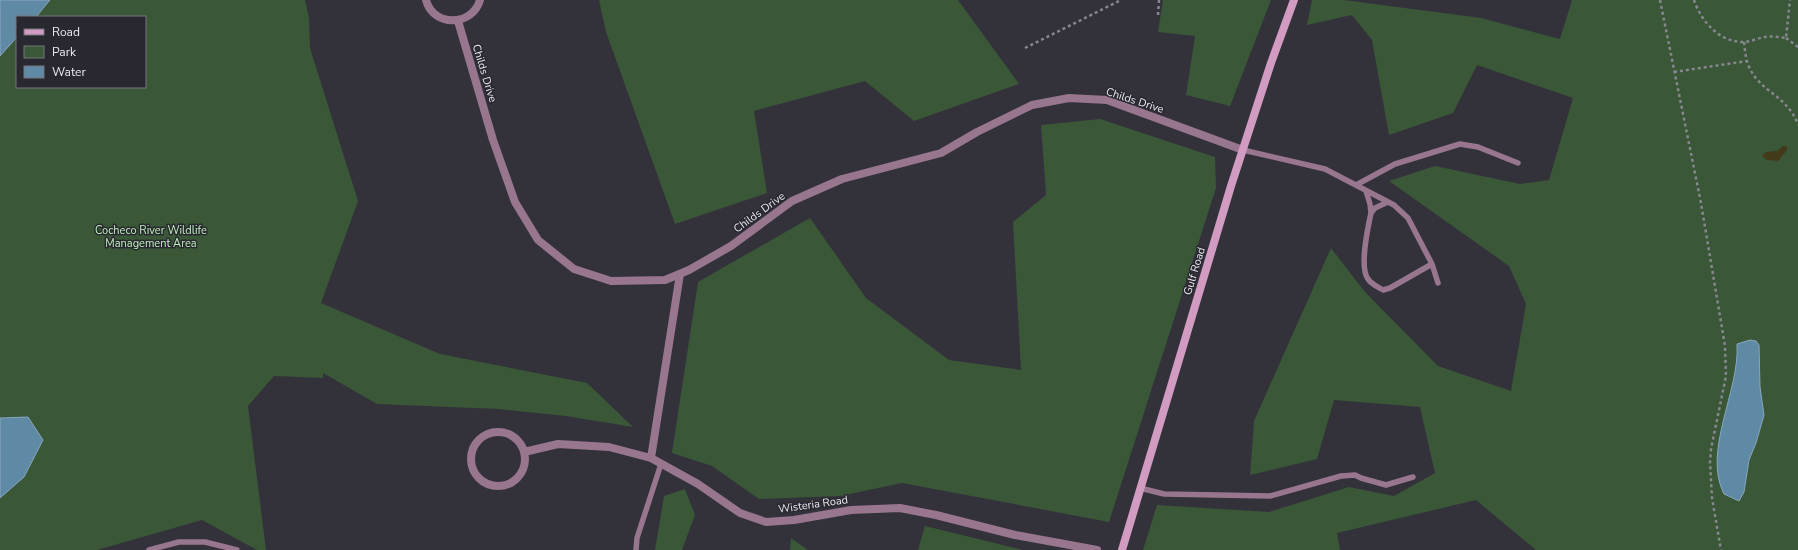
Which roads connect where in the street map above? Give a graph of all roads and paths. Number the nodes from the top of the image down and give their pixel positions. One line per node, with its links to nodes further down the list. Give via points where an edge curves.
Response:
1 (426, 0): 10 (street, via 431,11 439,17 448,21)
2 (480, 0): 10 (street, via 474,12)
3 (1120, 0): 13 (path)
4 (1159, 0): 9 (path)
5 (1294, 0): 18 (street, Gulf Road)
6 (1660, 0): 16 (path)
7 (1694, 0): 12 (path, via 1698,12 1715,31 1730,39)
8 (1790, 0): 11 (path)
9 (1158, 15)
10 (458, 21): 25 (street, Childs Drive, via 493,140 515,202 538,240 574,269 611,280 665,280)
11 (1786, 38): 12 (path, via 1766,37); 14 (path)
12 (1744, 42): 15 (path)
13 (1025, 48)
14 (1798, 48)
15 (1746, 61): 16 (path); 17 (path, via 1755,76 1790,108)
16 (1674, 72): 37 (path, via 1701,204 1725,346 1726,376 1710,462 1712,498)
17 (1798, 125)
18 (1243, 150): 20 (lane, via 1325,169); 25 (street, Childs Drive, via 1106,100 1069,98 1032,105 941,153 842,179 792,200 731,246); 31 (street, Gulf Road)
19 (1518, 163): 20 (lane, via 1478,147 1460,144 1395,164)
20 (1356, 185): 21 (lane)
21 (1366, 191): 22 (lane); 23 (lane)
22 (1388, 202): 23 (lane, via 1375,208); 24 (lane, via 1408,218)
23 (1371, 213): 24 (lane, via 1364,257 1367,278 1373,284 1383,290 1390,288)
24 (1432, 264): 26 (lane)
25 (680, 274): 28 (street)
26 (1438, 283)
27 (524, 452): 27 (street, via 515,438 496,432 481,438 475,445 472,464 480,479 496,486 505,485 519,477 524,464); 28 (street, Wisteria Road, via 558,444 609,447)
28 (651, 458): 29 (street, Wisteria Road)
29 (661, 464): 34 (lane, via 637,538); 35 (street, Wisteria Road, via 698,484 740,513 766,522 851,510 900,508 1015,535)
30 (1413, 477): 31 (lane, via 1386,485 1355,474 1270,496 1164,494)
31 (1140, 488): 36 (street, Gulf Road)
32 (149, 550): 33 (lane, via 179,542 205,542)
33 (236, 550)
34 (636, 550)
35 (1097, 550)
36 (1122, 550)
37 (1722, 550)

